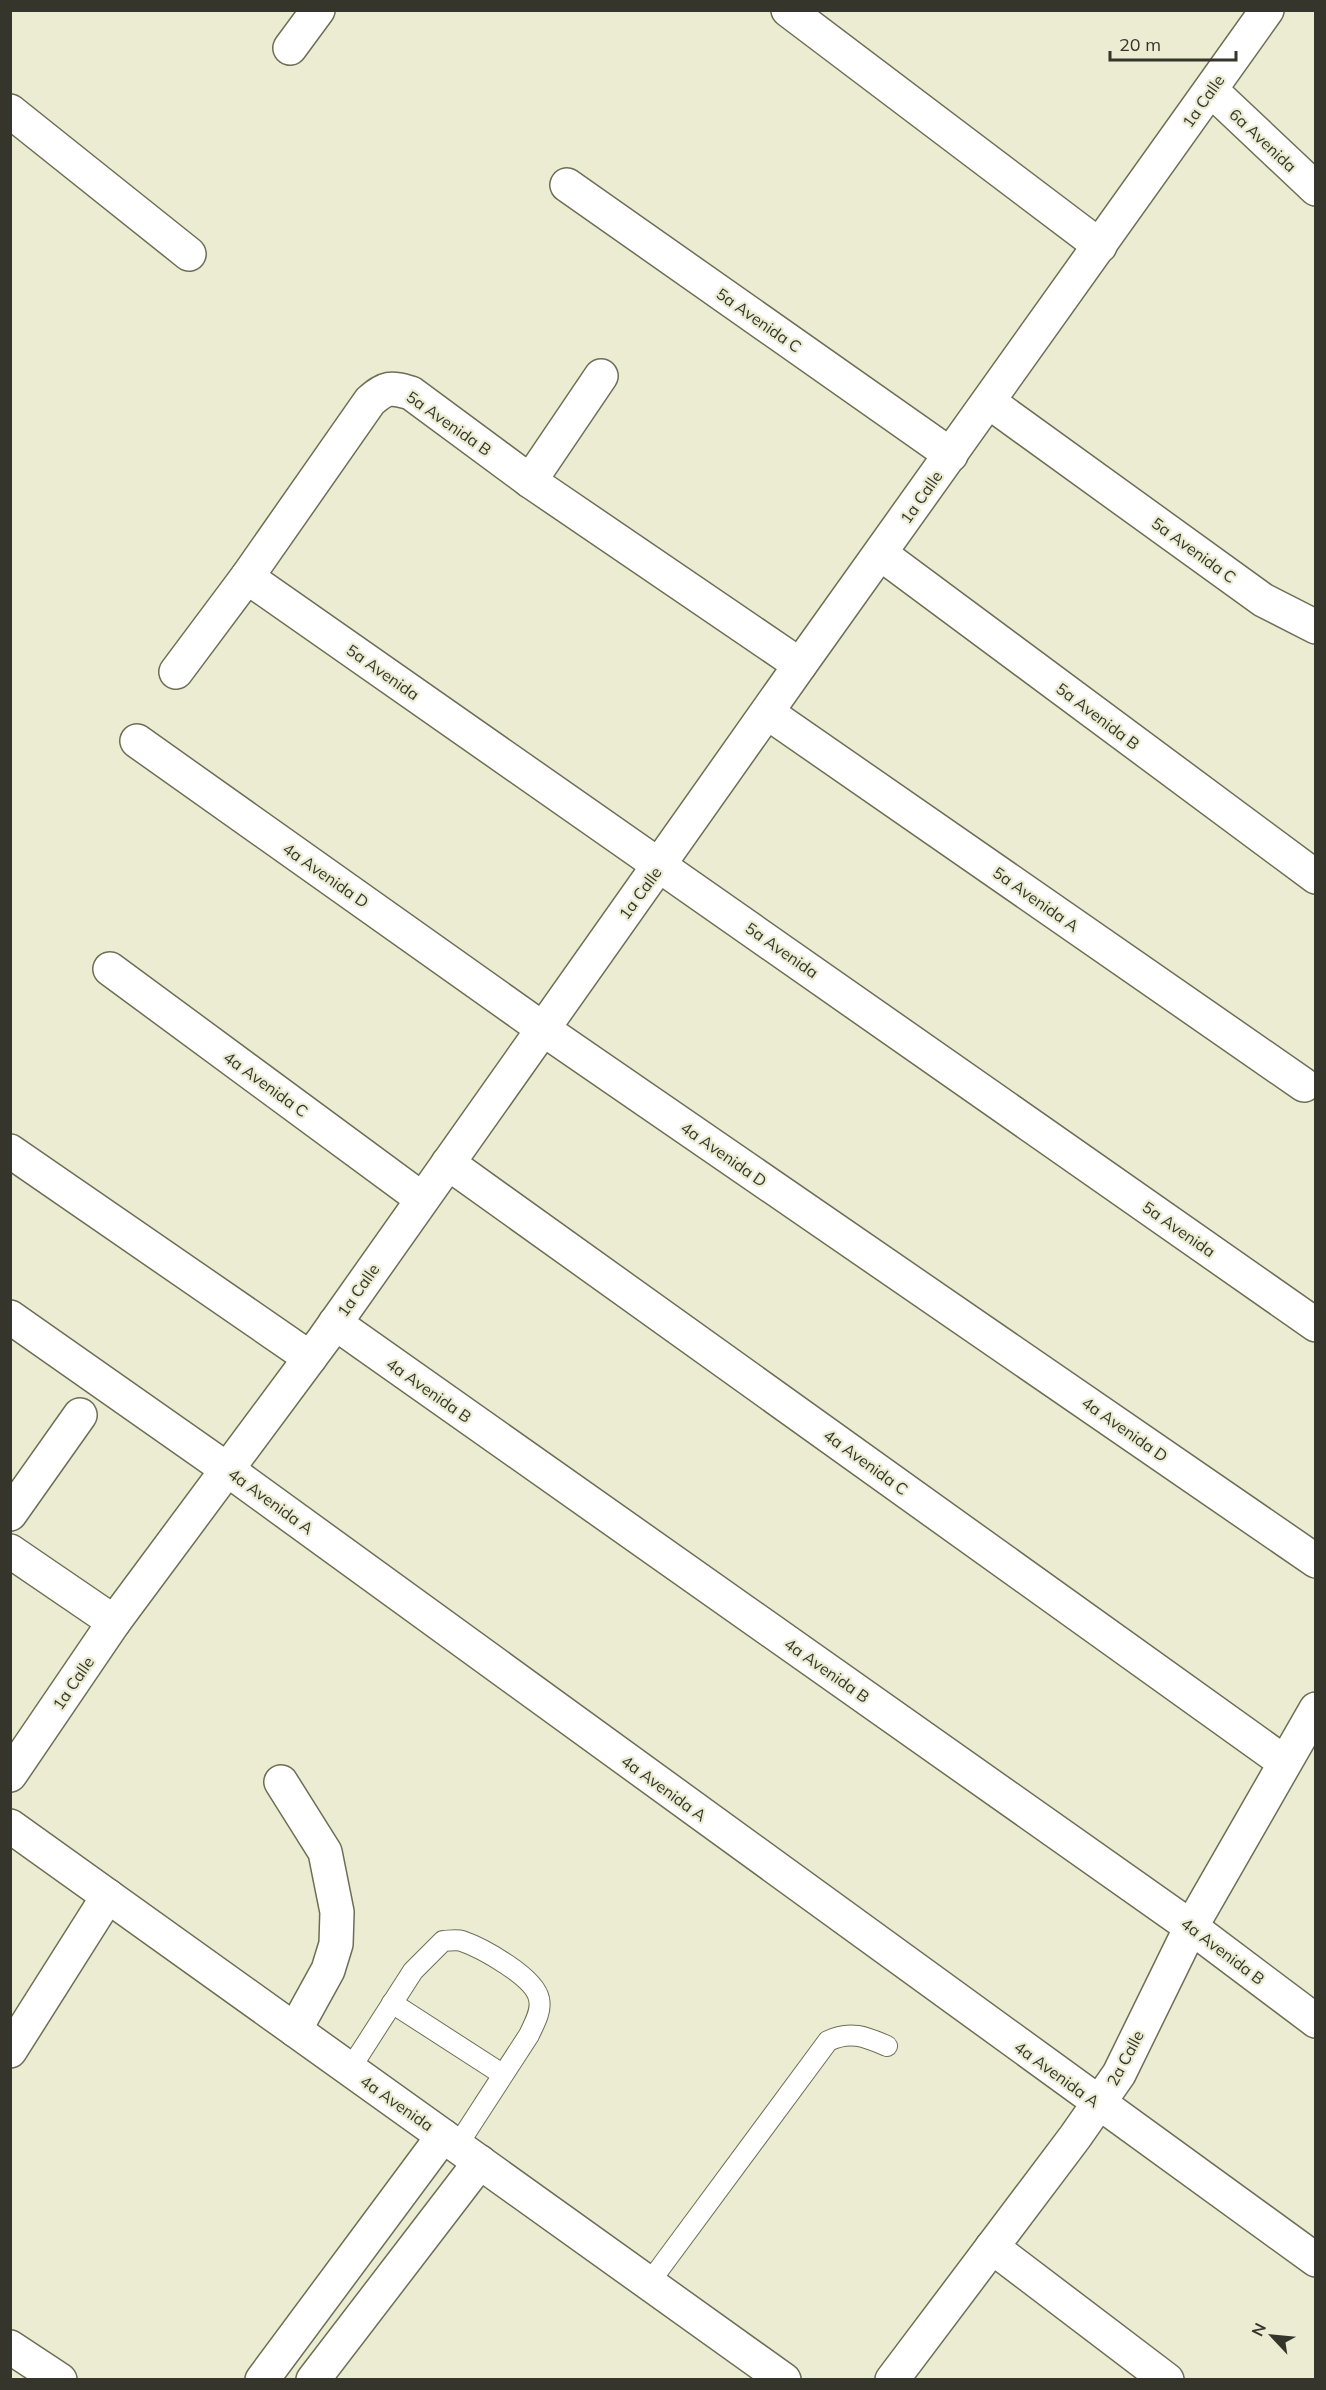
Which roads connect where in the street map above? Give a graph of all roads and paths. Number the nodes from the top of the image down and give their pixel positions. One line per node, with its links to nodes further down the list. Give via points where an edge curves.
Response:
1 (318, 10): 4 (street)
2 (788, 10): 9 (street)
3 (1267, 10): 5 (street, 1a Calle)
4 (290, 48)
5 (1211, 90): 8 (street, 6a Avenida); 9 (street, 1a Calle)
6 (10, 111): 10 (street)
7 (567, 186): 13 (street, 5a Avenida C)
8 (1316, 189)
9 (1100, 246): 12 (street, 1a Calle)
10 (189, 254)
11 (601, 376): 14 (street)
12 (989, 402): 13 (street, 1a Calle); 17 (street, 5a Avenida C, via 1263,600)
13 (951, 455): 15 (street, 1a Calle)
14 (530, 481): 16 (street, 5a Avenida B, via 411,393 383,389 370,401); 18 (street, 5a Avenida B)
15 (881, 554): 18 (street, 1a Calle); 23 (street, 5a Avenida B)
16 (246, 577): 19 (street, 5a Avenida B); 22 (street, 5a Avenida)
17 (1316, 627)
18 (800, 665): 20 (street, 1a Calle)
19 (176, 672)
20 (768, 713): 22 (street, 1a Calle); 26 (street, 5a Avenida A)
21 (137, 741): 25 (street, 4a Avenida D)
22 (660, 865): 25 (street, 1a Calle); 32 (street, 5a Avenida)
23 (1316, 877)
24 (110, 969): 29 (street, 4a Avenida C)
25 (543, 1029): 28 (street, 1a Calle); 38 (street, 4a Avenida D)
26 (1304, 1085)
27 (10, 1151): 33 (street)
28 (448, 1163): 29 (street, 1a Calle); 41 (street, 4a Avenida C)
29 (422, 1199): 31 (street, 1a Calle)
30 (10, 1317): 35 (street, 4a Avenida A)
31 (335, 1323): 33 (street, 1a Calle); 46 (street, 4a Avenida B)
32 (1316, 1324)
33 (310, 1358): 35 (street, 1a Calle)
34 (80, 1415): 36 (street)
35 (228, 1470): 39 (street, 1a Calle); 54 (street, 4a Avenida A)
36 (10, 1514)
37 (10, 1551): 39 (street)
38 (1316, 1560)
39 (114, 1622): 42 (street, 1a Calle)
40 (1316, 1709): 41 (street, 2a Calle)
41 (1284, 1762): 46 (street, 2a Calle)
42 (10, 1775)
43 (281, 1782): 49 (street, via 325,1852 337,1912 336,1944 328,1970)
44 (10, 1826): 45 (street, 4a Avenida)
45 (108, 1896): 49 (street, 4a Avenida); 51 (street)
46 (1191, 1927): 48 (street, 4a Avenida B); 54 (street, 2a Calle, via 1119,2074)
47 (392, 2003): 52 (lane); 53 (lane); 53 (lane, via 413,1971 443,1941 460,1940 506,1962 540,1998 538,2016 529,2035)
48 (1316, 2020)
49 (296, 2030): 52 (street, 4a Avenida)
50 (887, 2046): 58 (lane, via 852,2034 828,2042)
51 (10, 2051)
52 (350, 2069): 55 (street, 4a Avenida)
53 (502, 2074): 55 (lane)
54 (1099, 2105): 56 (street, 2a Calle); 57 (street, 4a Avenida A)
55 (460, 2148): 58 (street, 4a Avenida); 61 (street); 62 (street)
56 (992, 2247): 64 (street, 2a Calle); 65 (street)
57 (1316, 2260)
58 (649, 2283): 63 (street, 4a Avenida)
59 (10, 2347): 60 (street)
60 (60, 2379)
61 (262, 2379)
62 (313, 2379)
63 (784, 2379)
64 (892, 2379)
65 (1167, 2379)

